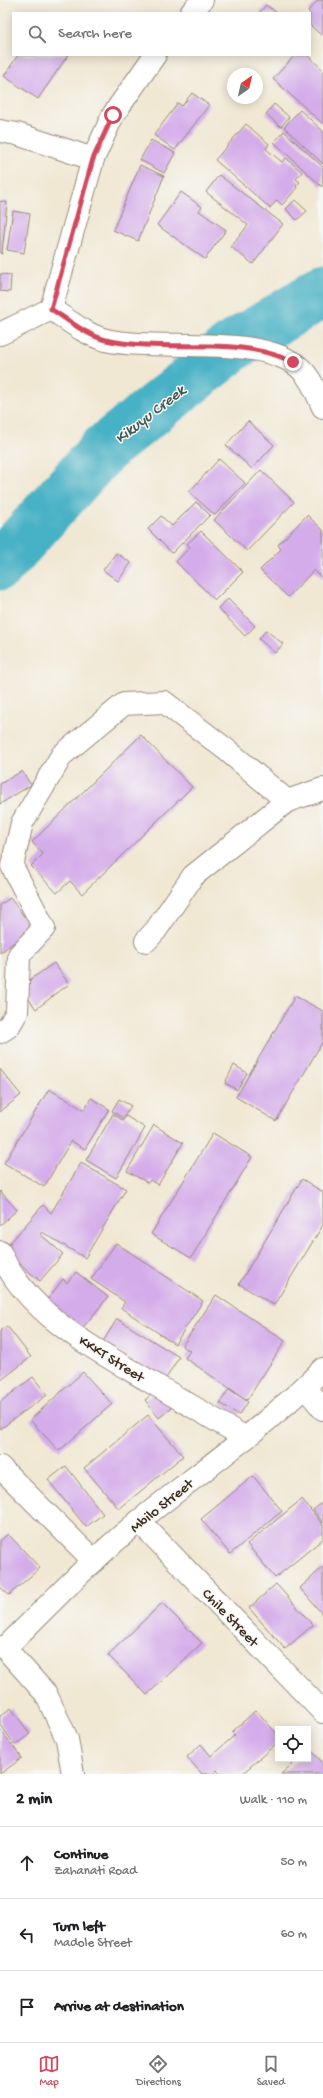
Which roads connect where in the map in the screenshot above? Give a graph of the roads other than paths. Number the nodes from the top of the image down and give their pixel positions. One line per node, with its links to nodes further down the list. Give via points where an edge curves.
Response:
1 (202, 0): 2 (street)
2 (192, 12)
3 (155, 56): 5 (street, via 113,115)
4 (0, 131): 5 (street, via 17,134)
5 (93, 159): 6 (street)
6 (51, 309): 7 (street); 8 (street, via 85,331 105,339 129,344 234,346 278,355 303,370)
7 (0, 334)
8 (323, 407)
9 (323, 789): 10 (street)
10 (288, 801): 11 (street, via 193,876); 12 (street, via 228,750 164,702 124,704 62,755 22,823 12,866 44,928 19,955 17,1012)
11 (146, 941)
12 (4, 1029)
13 (1, 1257): 17 (street, KKKT Street, via 21,1287 45,1312 76,1336 105,1356)
14 (323, 1369): 15 (street, Mbilo Street)
15 (305, 1387): 16 (street); 17 (street, Mbilo Street)
16 (323, 1409)
17 (246, 1438): 19 (street, Mbilo Street)
18 (0, 1467): 20 (street)
19 (139, 1521): 20 (street, Mbilo Street); 22 (street, Chile Street)
20 (94, 1561): 21 (street, Mbilo Street)
21 (3, 1648): 23 (street, via 46,1694 67,1739)
22 (323, 1712)
23 (73, 1774)

